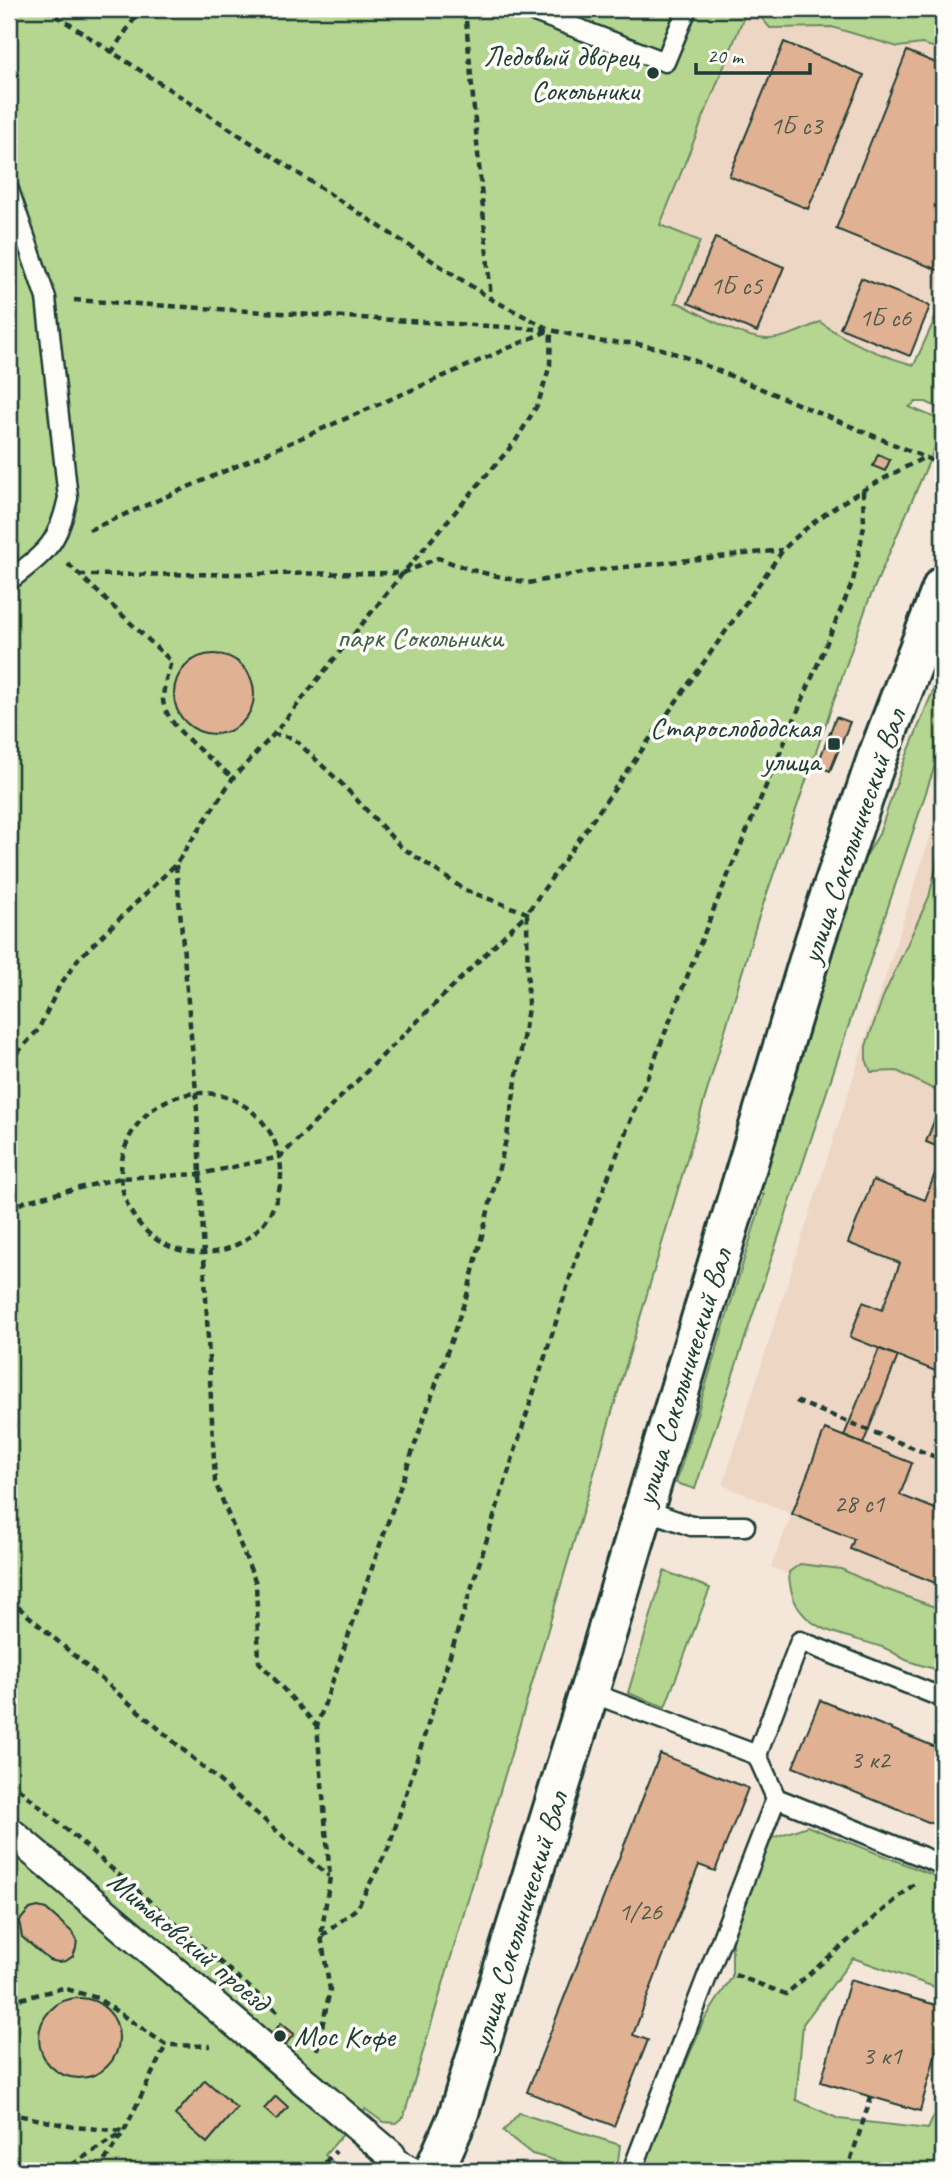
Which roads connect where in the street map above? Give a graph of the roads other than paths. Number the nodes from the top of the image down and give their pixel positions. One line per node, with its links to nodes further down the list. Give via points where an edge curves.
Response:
1 (527, 9): 2 (lane, via 665,62)
2 (687, 9)
3 (9, 190): 4 (lane, via 46,298 68,498 51,547)
4 (9, 581)
5 (943, 586): 6 (main road, улица Сокольнический Вал, via 877,758 815,940)
6 (643, 1508): 7 (lane, via 691,1526); 8 (main road, улица Сокольнический Вал)
7 (745, 1526)
8 (589, 1692): 10 (lane); 16 (main road, улица Сокольнический Вал, via 457,2119)
9 (943, 1698): 10 (lane, via 800,1641)
10 (757, 1755): 11 (lane)
11 (776, 1798): 13 (lane); 17 (lane)
12 (9, 1831): 14 (street, Митьковский проезд)
13 (941, 1864)
14 (391, 2155): 15 (lane)
15 (421, 2171)
16 (433, 2171)
17 (632, 2171)

